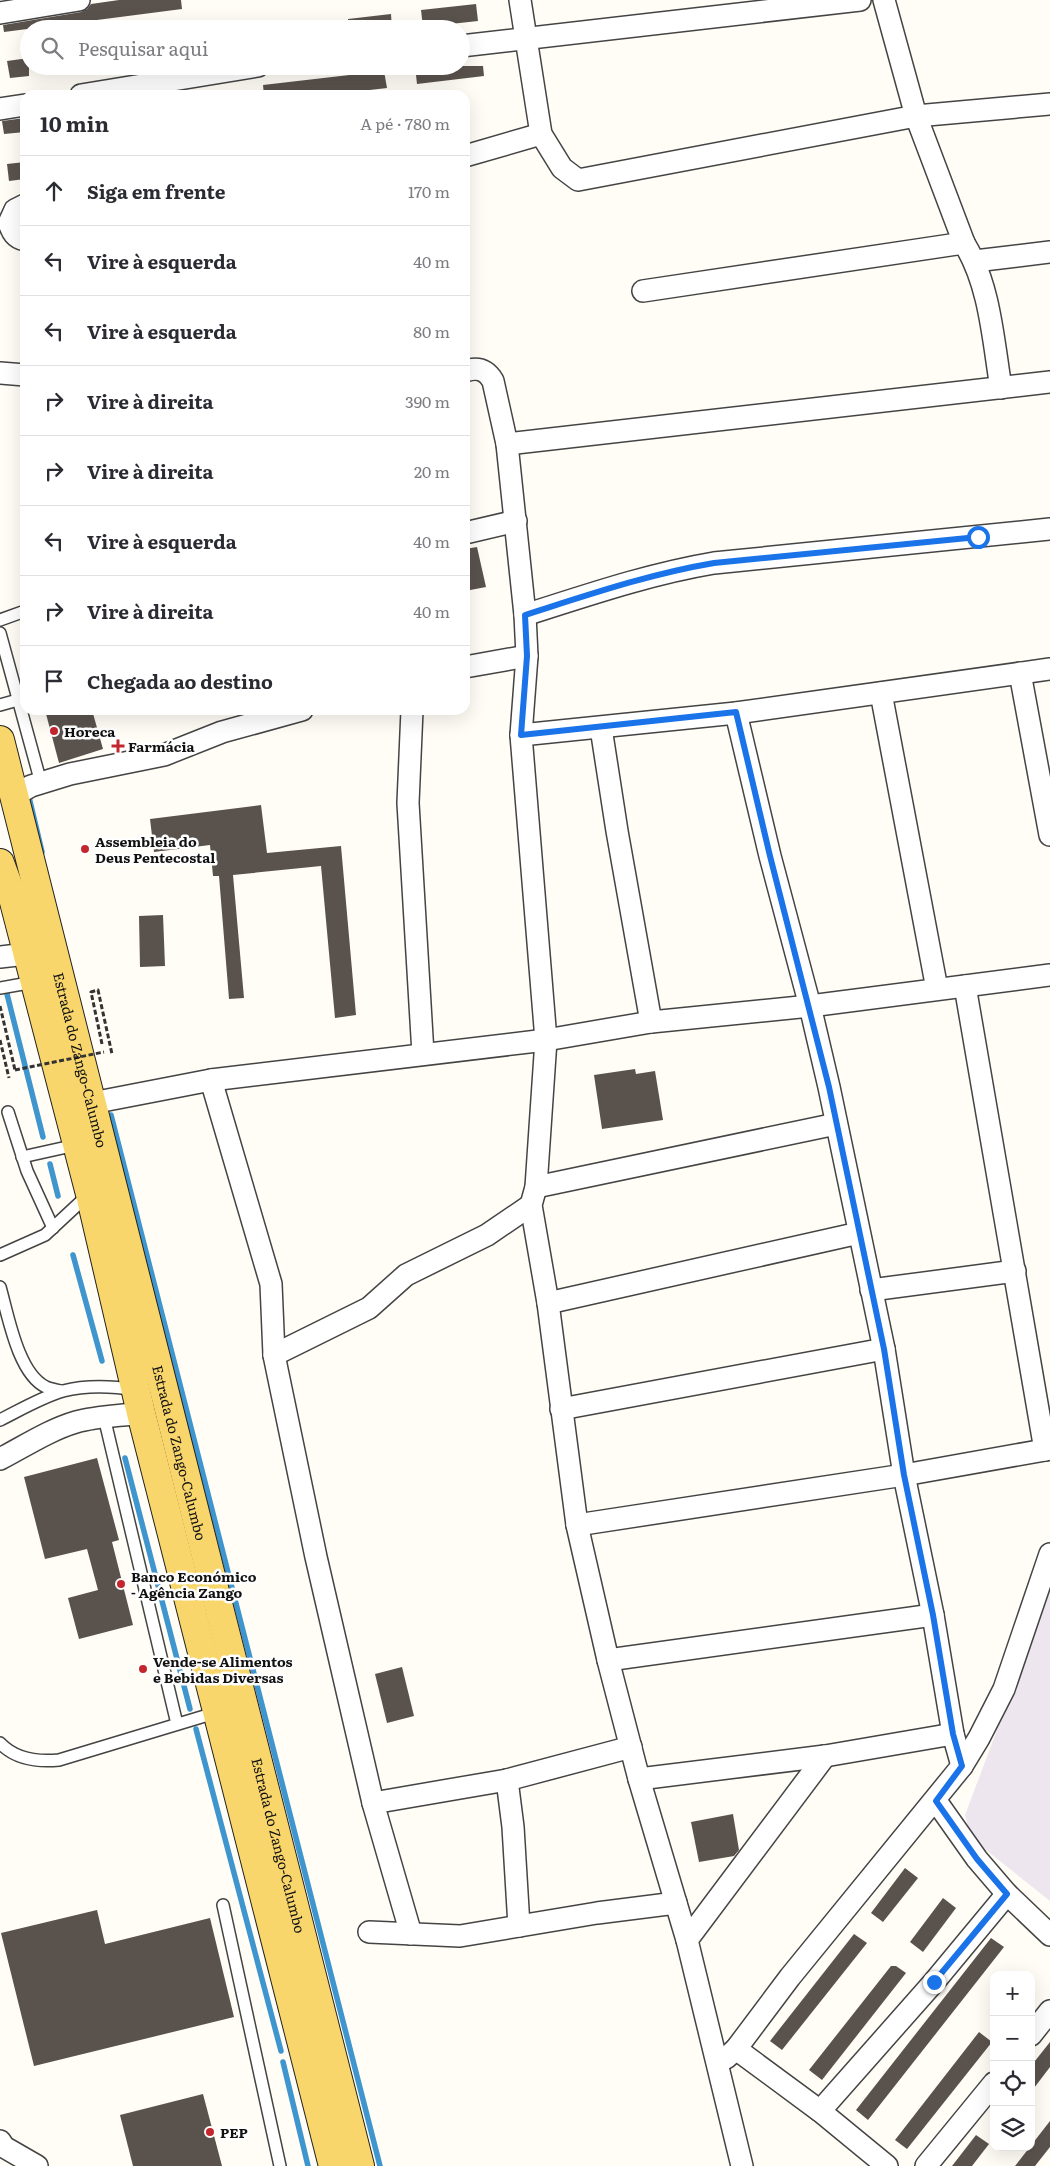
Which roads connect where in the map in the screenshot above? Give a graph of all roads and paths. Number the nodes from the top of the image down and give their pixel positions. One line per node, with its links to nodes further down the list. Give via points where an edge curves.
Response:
1 (79, 0): 5 (street)
2 (520, 0): 6 (street)
3 (860, 0): 6 (street)
4 (884, 0): 13 (street)
5 (0, 13)
6 (527, 39): 7 (street); 14 (street)
7 (470, 45)
8 (203, 75): 9 (street)
9 (112, 90)
10 (1050, 104): 13 (street)
11 (20, 106): 12 (street)
12 (0, 109)
13 (916, 116): 14 (street, via 578,180 562,168); 19 (street)
14 (541, 134): 15 (street)
15 (470, 155)
16 (20, 208): 17 (street)
17 (4, 224): 18 (street)
18 (20, 239)
19 (964, 243): 21 (street); 22 (street)
20 (1050, 252): 21 (street)
21 (975, 261): 27 (street, via 985,292)
22 (643, 290)
23 (470, 369): 28 (street, via 482,369 493,381)
24 (0, 373): 25 (street)
25 (20, 375)
26 (1050, 382): 27 (street)
27 (1001, 388): 28 (street)
28 (507, 444): 29 (street)
29 (516, 521): 31 (street); 33 (street)
30 (1050, 529): 33 (street, via 714,563 638,579)
31 (470, 532)
32 (20, 614): 34 (lane)
33 (525, 615): 36 (street)
34 (0, 620)
35 (0, 633): 40 (lane)
36 (527, 656): 37 (street); 49 (street)
37 (470, 666)
38 (1050, 668): 39 (street)
39 (1020, 672): 41 (street); 53 (street)
40 (20, 693)
41 (881, 694): 44 (street); 61 (street)
42 (20, 700): 43 (lane)
43 (0, 705)
44 (736, 712): 48 (street); 63 (street)
45 (26, 715): 51 (lane)
46 (284, 715): 51 (street, via 222,732 164,755)
47 (412, 715): 68 (street, via 408,802)
48 (601, 728): 49 (street); 64 (street)
49 (521, 735): 66 (street)
50 (0, 740): 52 (main road, Estrada do Zango-Calumbo)
51 (42, 782): 52 (street)
52 (15, 795): 71 (main road, Estrada do Zango-Calumbo)
53 (1050, 835)
54 (0, 863): 55 (main road, Estrada do Zango-Calumbo)
55 (6, 899): 56 (main road, Estrada do Zango-Calumbo)
56 (13, 956): 58 (main road, Estrada do Zango-Calumbo)
57 (1050, 975): 59 (street)
58 (34, 982): 60 (lane); 74 (main road, Estrada do Zango-Calumbo)
59 (965, 986): 61 (street); 81 (street)
60 (0, 988)
61 (938, 989): 63 (street)
62 (0, 1006): 67 (path, bridge, via 15,1070 104,1052 91,992 98,990)
63 (810, 1006): 64 (street); 73 (street)
64 (651, 1022): 66 (street)
65 (0, 1040): 69 (path)
66 (546, 1040): 68 (street); 77 (street)
67 (112, 1054)
68 (423, 1054): 70 (street)
69 (9, 1078)
70 (211, 1080): 71 (street); 86 (street, via 271,1284)
71 (92, 1103): 128 (main road, Estrada do Zango-Calumbo)
72 (8, 1112): 75 (lane)
73 (836, 1124): 77 (street); 79 (street)
74 (76, 1144): 75 (lane); 76 (main road, Estrada do Zango-Calumbo)
75 (22, 1157): 78 (lane)
76 (90, 1194): 78 (lane); 88 (main road, Estrada do Zango-Calumbo)
77 (534, 1196): 84 (street); 86 (street, via 487,1235 406,1275 369,1308)
78 (53, 1228): 80 (lane)
79 (859, 1233): 83 (street); 84 (street)
80 (0, 1255)
81 (1015, 1271): 83 (street); 92 (street)
82 (0, 1288): 87 (lane, via 20,1355 32,1375 45,1387)
83 (871, 1290): 85 (street)
84 (548, 1303): 89 (street)
85 (884, 1349): 89 (street); 94 (street)
86 (274, 1355): 109 (street)
87 (61, 1392): 88 (lane, via 111,1386); 91 (lane)
88 (139, 1401): 90 (street); 99 (main road, Estrada do Zango-Calumbo)
89 (561, 1409): 95 (street)
90 (104, 1418): 93 (street, via 53,1430); 100 (lane)
91 (0, 1420)
92 (1048, 1449): 94 (street)
93 (0, 1459)
94 (904, 1475): 95 (street); 97 (street)
95 (577, 1525): 98 (street)
96 (1050, 1554): 105 (street, via 1004,1689)
97 (933, 1615): 98 (street); 101 (street)
98 (608, 1660): 103 (street)
99 (218, 1712): 100 (lane); 127 (main road, Estrada do Zango-Calumbo)
100 (177, 1724): 102 (lane, via 59,1760 38,1762)
101 (953, 1734): 104 (street); 105 (street)
102 (0, 1744)
103 (631, 1747): 106 (street); 107 (street)
104 (825, 1756): 106 (street); 117 (street)
105 (962, 1766): 108 (street)
106 (639, 1779): 111 (street)
107 (507, 1780): 109 (street); 113 (street)
108 (936, 1801): 110 (street, via 977,1859); 120 (street, via 790,1977)
109 (373, 1803): 115 (street)
110 (1007, 1894): 116 (street); 123 (street)
111 (676, 1903): 113 (street, via 597,1912); 117 (street)
112 (223, 1905): 126 (lane)
113 (519, 1926): 115 (street, via 460,1936)
114 (369, 1932): 115 (street)
115 (411, 1934)
116 (1050, 1935)
117 (688, 1940): 121 (street)
118 (1050, 2011): 119 (street)
119 (1035, 2030)
120 (736, 2049): 121 (street); 123 (street)
121 (717, 2065): 129 (street)
122 (990, 2088): 131 (street)
123 (820, 2111): 130 (street)
124 (1, 2148): 125 (street)
125 (37, 2166)
126 (280, 2166)
127 (333, 2166)
128 (360, 2166)
129 (742, 2166)
130 (887, 2166)
131 (926, 2166)

